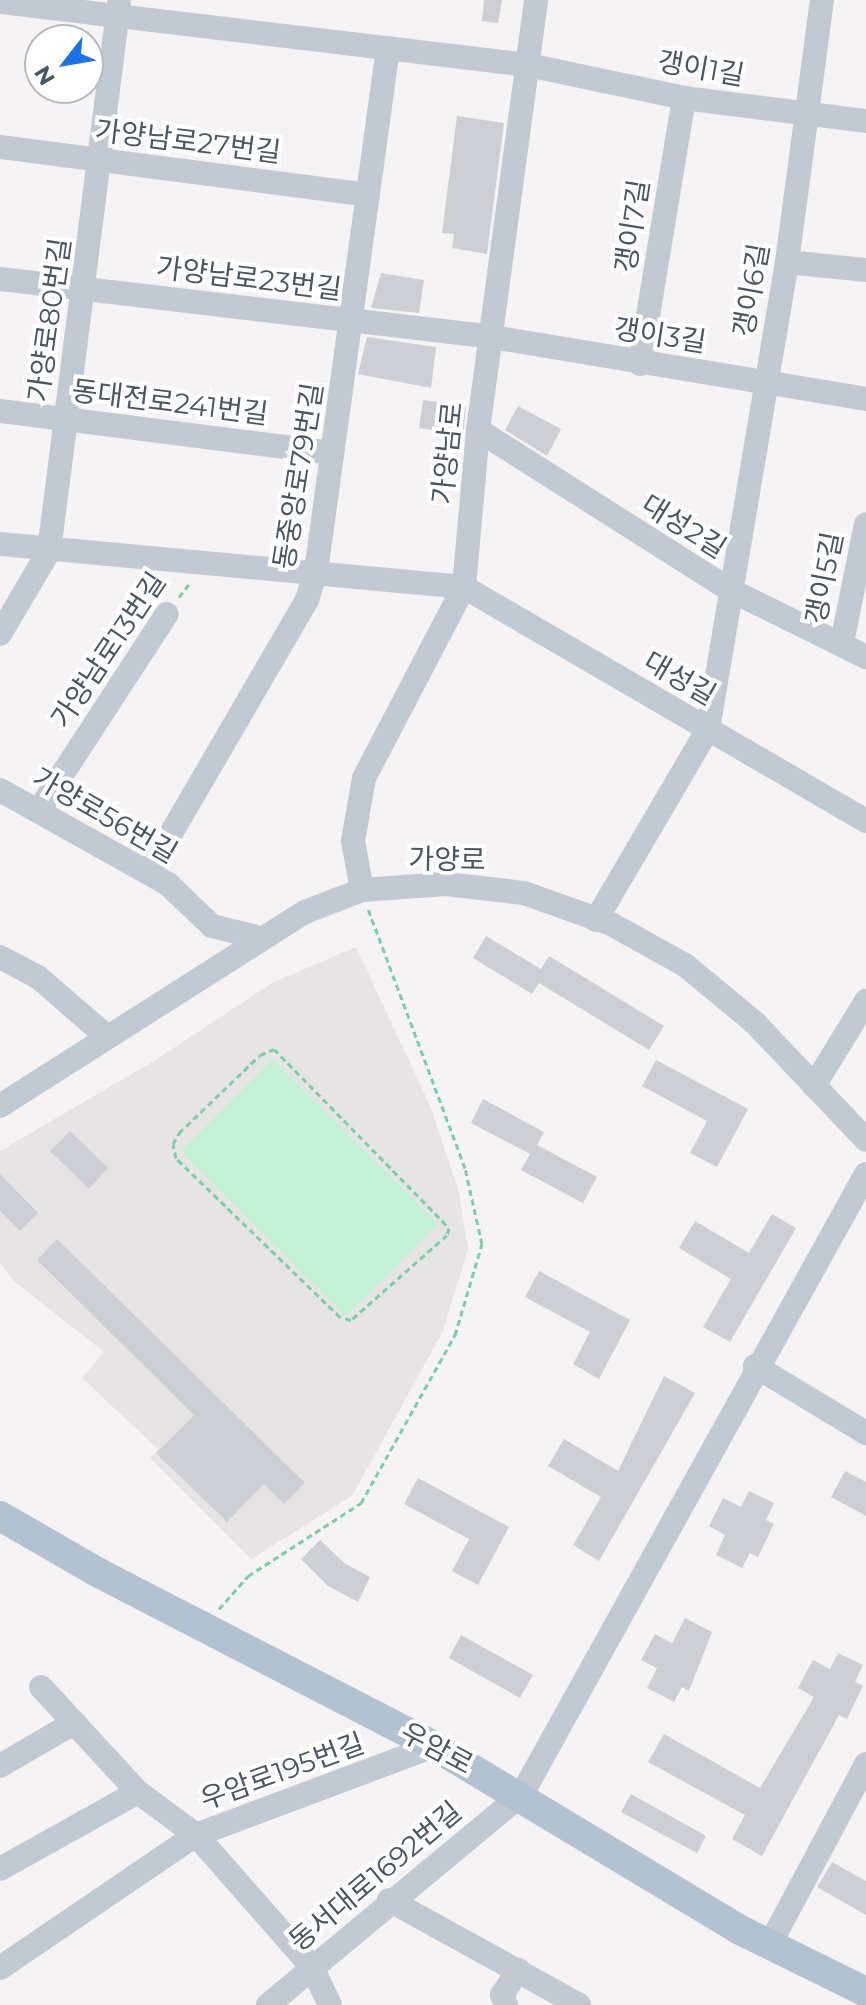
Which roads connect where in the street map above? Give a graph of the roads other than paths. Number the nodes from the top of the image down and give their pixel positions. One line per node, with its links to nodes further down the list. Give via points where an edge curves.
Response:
1 (536, 0): 6 (street, 가양남로)
2 (822, 0): 8 (street, 갱이6길)
3 (0, 2): 4 (street, 갱이1길)
4 (119, 8): 5 (street, 갱이1길); 11 (street, 가양로80번길)
5 (388, 48): 6 (street, 갱이1길); 12 (street, 동중앙로79번길)
6 (528, 65): 7 (street, 갱이1길); 18 (street, 가양남로)
7 (684, 98): 8 (street, 갱이1길); 19 (street, 갱이7길)
8 (808, 115): 9 (street, 갱이1길); 13 (street, 갱이6길)
9 (866, 121)
10 (0, 147): 11 (street, 가양남로27번길)
11 (100, 160): 12 (street, 가양남로27번길); 16 (street, 가양로80번길)
12 (368, 195): 17 (street, 동중앙로79번길)
13 (787, 262): 14 (street); 20 (street, 갱이6길)
14 (866, 270)
15 (0, 279): 16 (street, 가양남로23번길)
16 (84, 289): 17 (street, 가양남로23번길); 23 (street, 가양로80번길)
17 (352, 320): 18 (street, 가양남로23번길); 25 (street, 동중앙로79번길)
18 (492, 337): 19 (street, 갱이3길); 24 (street, 가양남로)
19 (640, 364): 20 (street, 갱이3길)
20 (765, 382): 21 (street, 갱이3길); 31 (street, 갱이6길)
21 (866, 399)
22 (0, 411): 23 (street, 동대전로241번길)
23 (66, 419): 25 (street, 동대전로241번길); 28 (street, 가양로80번길)
24 (478, 430): 30 (street, 가양남로); 31 (street, 대성2길)
25 (332, 453): 29 (street, 동중앙로79번길)
26 (866, 524): 34 (street, 갱이5길)
27 (0, 544): 28 (street, 가양남로13번길)
28 (49, 551): 29 (street, 가양남로13번길); 33 (street, 가양로80번길)
29 (316, 571): 30 (street, 가양남로13번길); 40 (street, 동중앙로79번길, via 307,600)
30 (464, 587): 36 (street, 대성길); 41 (street, 가양남로, via 364,778 353,841)
31 (730, 590): 34 (street, 대성2길); 36 (street, 갱이6길)
32 (167, 614): 38 (street, 가양남로13번길)
33 (0, 634)
34 (842, 643): 35 (street, 대성2길)
35 (866, 657)
36 (708, 729): 39 (street, 대성길); 42 (street)
37 (0, 790): 38 (street, 가양로56번길)
38 (39, 810): 40 (street, 가양로56번길)
39 (866, 821)
40 (148, 873): 43 (street, 가양로56번길, via 212,926)
41 (362, 890): 42 (street, 가양로, via 446,884 524,893); 43 (street, 가양로, via 305,912)
42 (596, 920): 47 (street, 가양로, via 685,965 755,1023)
43 (260, 938): 46 (street, 가양로)
44 (0, 957): 46 (street, via 38,977)
45 (866, 1001): 47 (street)
46 (105, 1035): 48 (street, 가양로)
47 (814, 1086): 49 (street, 가양로)
48 (0, 1106)
49 (866, 1140)
50 (866, 1174): 51 (street)
51 (755, 1366): 52 (street); 60 (street)
52 (866, 1433)
53 (0, 1516): 56 (main road, 우암로, via 97,1572)
54 (41, 1687): 55 (street)
55 (74, 1723): 58 (street); 59 (street)
56 (434, 1746): 60 (main road, 우암로); 61 (street, 우암로195번길)
57 (866, 1764): 64 (street)
58 (0, 1766)
59 (138, 1792): 61 (street); 62 (street)
60 (522, 1794): 63 (street, 동서대로1692번길); 64 (main road, 우암로)
61 (196, 1835): 65 (street, 우암로195번길); 66 (street, 우암로195번길)
62 (0, 1869)
63 (389, 1900): 65 (street, 동서대로1692번길); 67 (street)
64 (770, 1944): 68 (main road, 우암로)
65 (312, 1967): 69 (street, 동서대로1692번길); 70 (street, 우암로195번길)
66 (0, 1968)
67 (518, 1970): 71 (street, via 502,1995); 72 (street)
68 (866, 1992)
69 (268, 2005)
70 (330, 2005)
71 (506, 2005)
72 (579, 2005)

